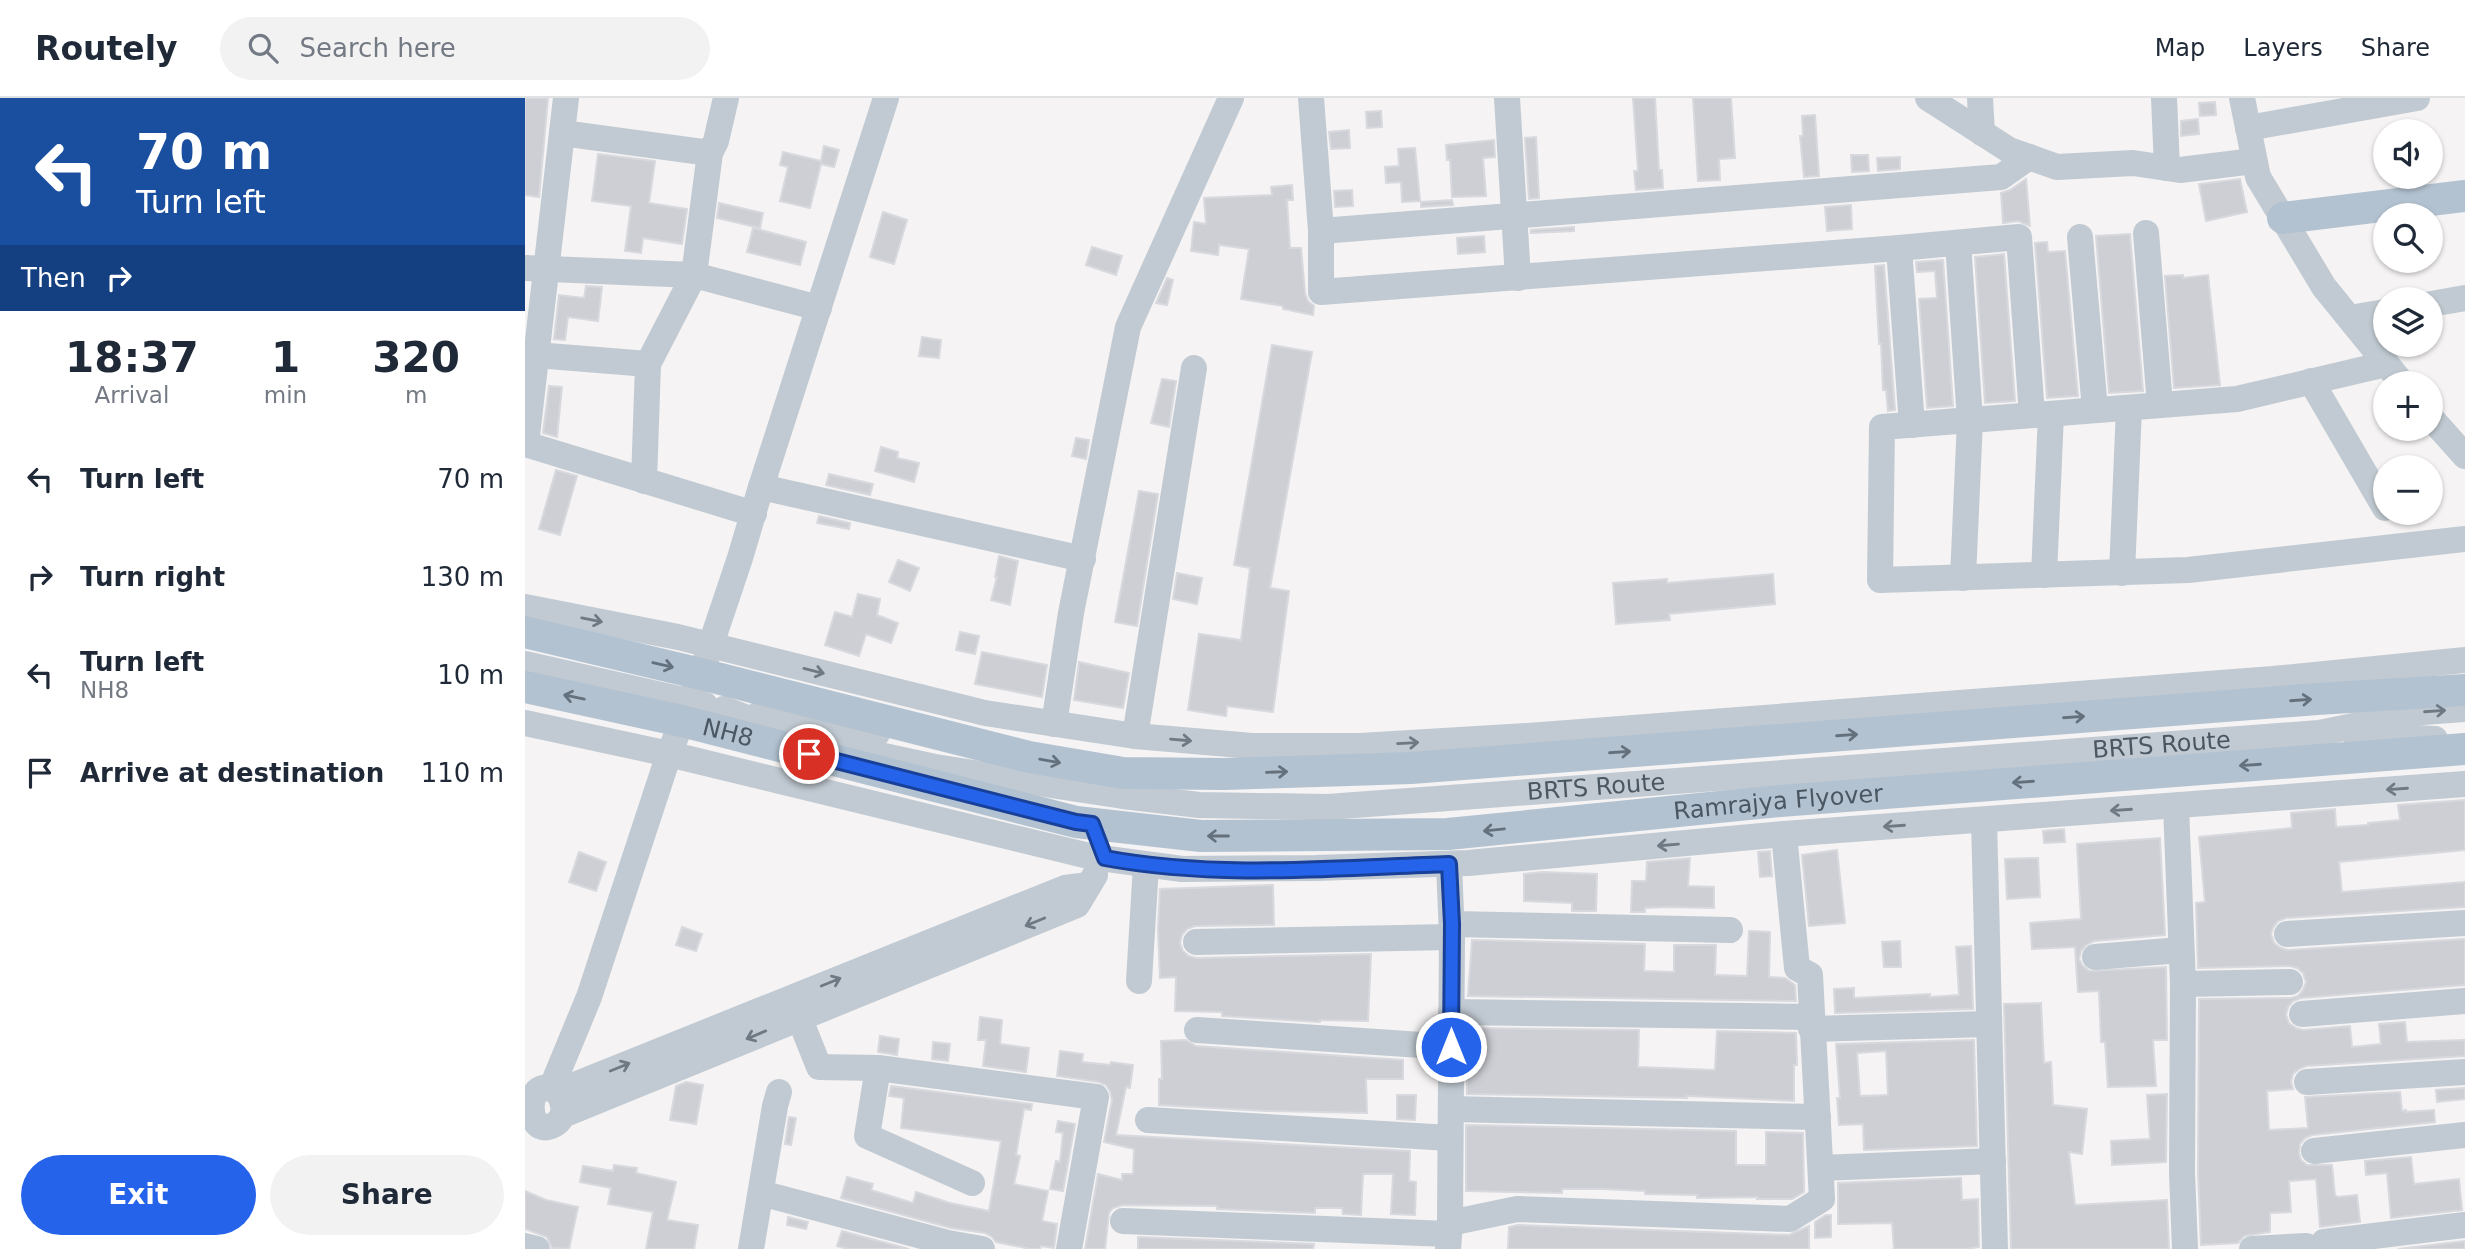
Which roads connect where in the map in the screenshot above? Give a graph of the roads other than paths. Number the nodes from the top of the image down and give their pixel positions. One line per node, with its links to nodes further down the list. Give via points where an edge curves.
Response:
1 (566, 98): 13 (street)
2 (726, 98): 15 (street)
3 (886, 98): 32 (street)
4 (1231, 98): 57 (street, via 1128,327)
5 (1311, 98): 22 (street)
6 (1507, 98): 20 (street)
7 (1928, 98): 14 (street)
8 (1980, 98): 14 (street)
9 (2164, 98): 18 (street)
10 (2242, 98): 12 (street)
11 (2417, 98): 12 (street)
12 (2248, 128): 17 (street)
13 (562, 133): 15 (street); 27 (street)
14 (1982, 133): 16 (street)
15 (710, 153): 28 (street)
16 (2029, 157): 18 (street, via 2057,167 2133,163); 20 (street, via 2001,177)
17 (2255, 161): 18 (street); 21 (street, via 2258,177)
18 (2167, 168)
19 (2465, 196): 21 (main road)
20 (1515, 215): 22 (street); 29 (street)
21 (2283, 218): 34 (street, via 2324,287)
22 (1321, 231): 29 (street, via 1321,292)
23 (2146, 233): 41 (street)
24 (2080, 237): 43 (street)
25 (1958, 243): 26 (street); 44 (street, via 2019,237); 45 (street)
26 (1899, 248): 29 (street); 46 (street)
27 (536, 268): 28 (street); 35 (street)
28 (694, 275): 32 (street); 36 (street)
29 (1518, 278)
30 (2465, 298): 31 (street)
31 (2443, 302)
32 (819, 308): 51 (street)
33 (2373, 314): 34 (street)
34 (2350, 318): 38 (street)
35 (536, 355): 36 (street); 48 (street)
36 (648, 365): 50 (street)
37 (1194, 368): 72 (street)
38 (2392, 371)
39 (2373, 375): 40 (street)
40 (2311, 382): 41 (street, via 2237,399); 52 (street)
41 (2160, 405): 42 (street)
42 (2129, 408): 43 (street); 58 (street)
43 (2095, 410): 44 (street)
44 (2041, 414): 45 (street); 59 (street)
45 (1971, 420): 46 (street); 60 (street)
46 (1912, 425): 60 (street, via 1882,427 1880,580)
47 (2443, 431): 49 (street)
48 (525, 444): 50 (street)
49 (2465, 456)
50 (644, 481): 53 (street)
51 (761, 487): 53 (street); 57 (street)
52 (2373, 488)
53 (754, 514): 65 (street)
54 (2395, 525): 56 (street)
55 (2465, 540): 56 (street)
56 (2407, 545): 58 (street)
57 (1083, 559): 70 (street)
58 (2123, 573): 59 (street)
59 (2045, 575): 60 (street)
60 (1963, 578)
61 (525, 607): 65 (street, one-way to 65, via 678,637)
62 (525, 632): 65 (main road, one-way to 65)
63 (2465, 660): 74 (street)
64 (525, 664): 65 (street)
65 (696, 686): 66 (main road, NH8, one-way to 66); 70 (street, one-way to 70, via 985,712); 71 (street, BRTS Route, via 724,709 796,737 935,767 1199,805 1328,807); 76 (street); 77 (main road, one-way to 77, via 1123,773); 81 (main road, NH8, via 986,800)
66 (525, 687)
67 (2465, 690): 77 (main road, one-way to 67)
68 (2465, 709): 71 (street, one-way to 68, via 2423,712)
69 (525, 723): 76 (street)
70 (1054, 724): 72 (street)
71 (2319, 733): 73 (street, via 2424,740)
72 (1135, 736): 74 (street, one-way to 74, via 1252,746 1360,746)
73 (2465, 736)
74 (1518, 737): 77 (main road)
75 (2465, 749): 81 (main road, Ramrajya Flyover, one-way to 81, via 1932,789 1448,834 1214,836)
76 (669, 754): 83 (street); 109 (street)
77 (1468, 764)
78 (2465, 784): 79 (street, one-way to 79)
79 (2176, 806): 80 (street, one-way to 80); 92 (street)
80 (1984, 820): 82 (street, one-way to 82); 102 (street)
81 (1092, 824): 83 (street)
82 (1784, 834): 84 (street, one-way to 84); 101 (street, via 1797,968 1810,975)
83 (1105, 858): 85 (street); 86 (street)
84 (1449, 864): 85 (street, via 1276,869); 89 (street)
85 (1148, 866): 94 (street)
86 (1089, 885): 100 (street, one-way to 100, via 1077,905); 109 (street, one-way to 86, via 1065,888)
87 (2465, 923): 90 (street)
88 (1730, 930): 89 (street)
89 (1452, 931): 91 (street); 98 (street)
90 (2287, 934)
91 (1196, 942)
92 (2181, 950): 93 (street); 96 (street)
93 (2095, 957)
94 (1139, 981)
95 (2290, 982): 96 (street)
96 (2183, 984): 130 (street)
97 (2465, 1001): 99 (street)
98 (1451, 1012): 101 (street); 104 (street)
99 (2302, 1014)
100 (799, 1017): 105 (street, via 819,1067); 109 (street, one-way to 109)
101 (1812, 1023): 102 (street); 111 (street)
102 (1989, 1024): 117 (street)
103 (1197, 1030): 104 (street)
104 (1451, 1047): 110 (street)
105 (878, 1068): 119 (street, via 867,1136); 128 (street, via 1096,1097)
106 (2465, 1072): 107 (street)
107 (2307, 1082)
108 (779, 1092): 120 (street)
109 (557, 1099): 113 (street, via 555,1125); 113 (street, via 545,1088 533,1092)
110 (1451, 1109): 111 (street); 115 (street)
111 (1818, 1117): 118 (street)
112 (1148, 1120): 115 (street)
113 (527, 1122)
114 (2465, 1135): 116 (street)
115 (1450, 1138): 123 (street)
116 (2314, 1151)
117 (1993, 1161): 118 (street); 129 (street)
118 (1821, 1168): 123 (street, via 1822,1199 1790,1219 1517,1209)
119 (972, 1182)
120 (761, 1193): 126 (street); 127 (street)
121 (1123, 1222): 123 (street)
122 (2465, 1225): 131 (street)
123 (1449, 1235)
124 (525, 1246): 125 (street)
125 (537, 1249)
126 (751, 1249)
127 (982, 1249)
128 (1069, 1249)
129 (1995, 1249)
130 (2185, 1249)
131 (2252, 1249)

